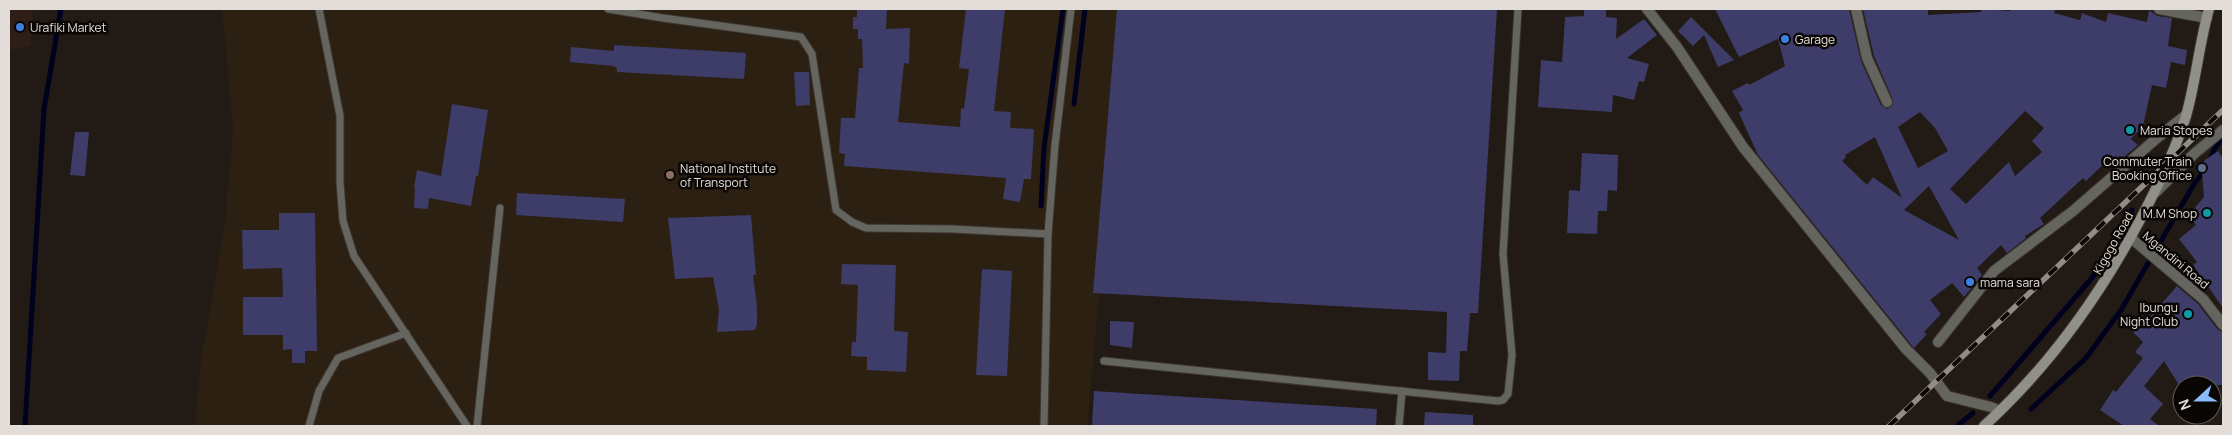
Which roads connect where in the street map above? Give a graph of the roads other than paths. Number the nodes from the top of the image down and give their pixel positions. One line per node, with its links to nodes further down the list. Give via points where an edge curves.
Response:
1 (319, 9): 17 (lane, via 340,116 342,221 354,256)
2 (608, 9): 14 (lane, via 801,37 812,54 836,210 852,222 866,228)
3 (1071, 9): 14 (lane)
4 (1518, 9): 20 (lane, via 1503,254 1512,355 1508,394 1498,401)
5 (1647, 9): 21 (street, via 1677,47 1743,147 1947,396)
6 (1856, 9): 9 (street, via 1867,58)
7 (2159, 9): 8 (street)
8 (2208, 13): 10 (main road, Kigogo Road)
9 (1887, 102)
10 (2186, 115): 12 (main road, Kigogo Road); 18 (street, via 2073,211 1994,270)
11 (2223, 130): 12 (street)
12 (2155, 193): 15 (main road, Kigogo Road)
13 (500, 208): 24 (lane)
14 (1048, 234): 25 (lane)
15 (2131, 238): 16 (street, Mgandini Road, via 2203,299); 21 (main road, Kigogo Road, via 2090,306 2046,363)
16 (2223, 325)
17 (406, 333): 22 (lane, via 338,358 319,391); 23 (lane)
18 (1938, 342)
19 (1104, 361): 20 (lane)
20 (1402, 391): 26 (lane)
21 (2000, 412): 27 (main road, Kigogo Road)
22 (309, 426)
23 (467, 426)
24 (477, 426)
25 (1044, 426)
26 (1399, 426)
27 (1984, 426)

